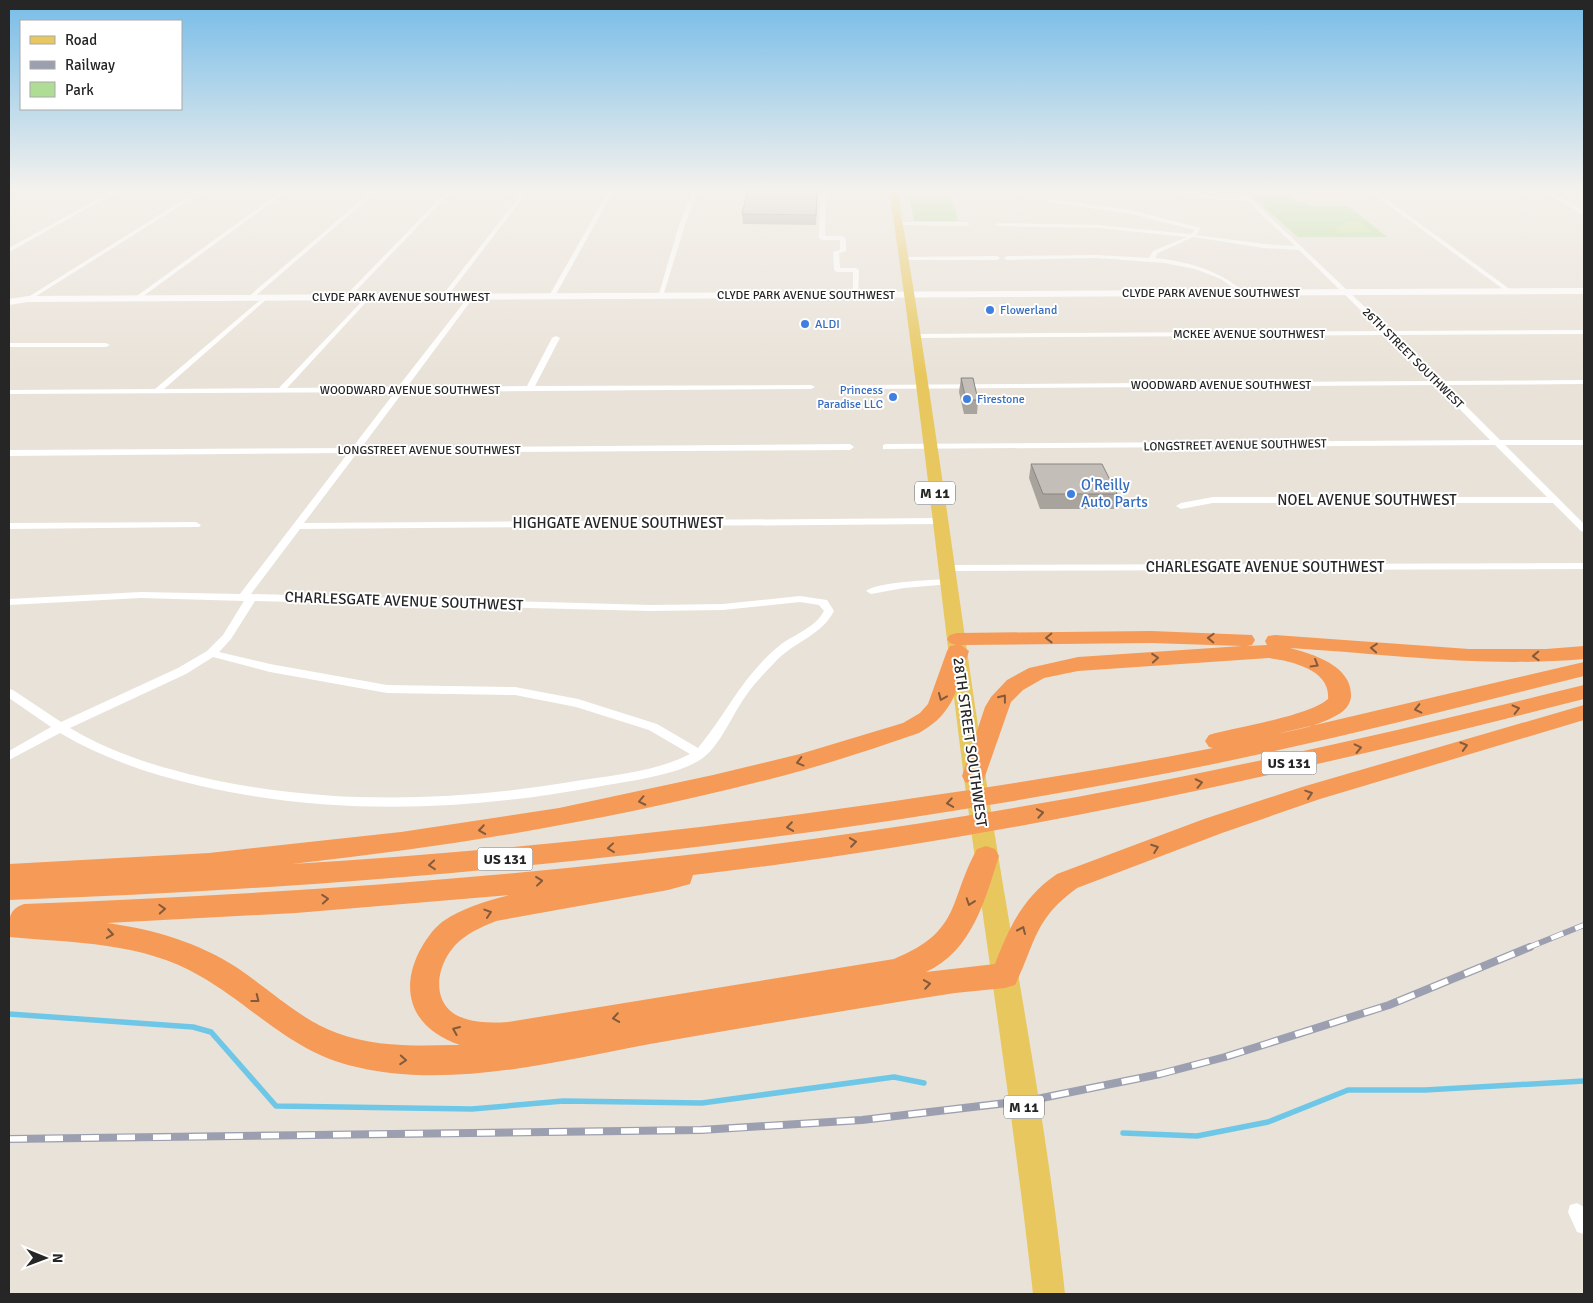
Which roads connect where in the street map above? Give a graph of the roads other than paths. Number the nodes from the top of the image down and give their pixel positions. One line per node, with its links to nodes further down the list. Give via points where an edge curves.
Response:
1 (105, 251): 32 (street)
2 (203, 251): 33 (street)
3 (305, 251): 29 (street)
4 (392, 251): 26 (street)
5 (480, 251): 27 (street)
6 (578, 251): 23 (street)
7 (674, 251): 24 (street)
8 (843, 251): 22 (street, via 836,252 837,270 856,270)
9 (903, 251): 15 (main road, 28TH STREET SOUTHWEST / M 11)
10 (1158, 251): 16 (street)
11 (1302, 251): 20 (street, 26TH STREET SOUTHWEST)
12 (1454, 251): 17 (street)
13 (997, 258): 15 (street)
14 (1007, 258): 16 (street)
15 (904, 259): 21 (main road, 28TH STREET SOUTHWEST / M 11)
16 (1152, 259): 19 (street, via 1211,271 1231,281)
17 (1509, 291): 18 (main road, CLYDE PARK AVENUE SOUTHWEST); 20 (main road, CLYDE PARK AVENUE SOUTHWEST)
18 (1584, 291)
19 (1243, 292): 20 (main road, CLYDE PARK AVENUE SOUTHWEST); 21 (main road, CLYDE PARK AVENUE SOUTHWEST)
20 (1346, 292): 37 (street, 26TH STREET SOUTHWEST)
21 (910, 294): 22 (main road, CLYDE PARK AVENUE SOUTHWEST); 38 (main road, 28TH STREET SOUTHWEST / M 11)
22 (856, 295): 24 (main road, CLYDE PARK AVENUE SOUTHWEST)
23 (552, 296): 24 (main road, CLYDE PARK AVENUE SOUTHWEST); 28 (main road, CLYDE PARK AVENUE SOUTHWEST)
24 (660, 296)
25 (9, 297): 32 (main road, CLYDE PARK AVENUE SOUTHWEST)
26 (347, 297): 30 (main road, CLYDE PARK AVENUE SOUTHWEST); 31 (main road, CLYDE PARK AVENUE SOUTHWEST)
27 (444, 297): 28 (main road, CLYDE PARK AVENUE SOUTHWEST); 31 (main road, CLYDE PARK AVENUE SOUTHWEST)
28 (471, 297): 48 (street)
29 (250, 298): 30 (main road, CLYDE PARK AVENUE SOUTHWEST); 33 (main road, CLYDE PARK AVENUE SOUTHWEST)
30 (265, 298): 49 (street)
31 (368, 298): 50 (street)
32 (28, 299): 33 (main road, CLYDE PARK AVENUE SOUTHWEST); 34 (main road, CLYDE PARK AVENUE SOUTHWEST); 35 (main road)
33 (136, 299)
34 (9, 302)
35 (9, 311)
36 (1584, 332): 37 (street, MCKEE AVENUE SOUTHWEST)
37 (1386, 333): 38 (street, MCKEE AVENUE SOUTHWEST); 43 (street, 26TH STREET SOUTHWEST)
38 (915, 336): 44 (main road, 28TH STREET SOUTHWEST / M 11)
39 (556, 338): 47 (street)
40 (9, 345): 41 (street)
41 (106, 345)
42 (1584, 382): 43 (street, WOODWARD AVENUE SOUTHWEST)
43 (1438, 383): 44 (street, WOODWARD AVENUE SOUTHWEST); 52 (street, 26TH STREET SOUTHWEST)
44 (922, 386): 46 (street, WOODWARD AVENUE SOUTHWEST); 56 (main road, 28TH STREET SOUTHWEST / M 11)
45 (811, 387): 47 (street, WOODWARD AVENUE SOUTHWEST)
46 (858, 388)
47 (530, 389): 48 (street, WOODWARD AVENUE SOUTHWEST)
48 (402, 390): 50 (street, WOODWARD AVENUE SOUTHWEST); 57 (street)
49 (157, 391): 50 (street, WOODWARD AVENUE SOUTHWEST); 51 (street, WOODWARD AVENUE SOUTHWEST)
50 (280, 391)
51 (9, 392)
52 (1498, 442): 53 (street, LONGSTREET AVENUE SOUTHWEST); 56 (street, LONGSTREET AVENUE SOUTHWEST); 59 (street, 26TH STREET SOUTHWEST)
53 (1584, 442)
54 (850, 447): 57 (street, LONGSTREET AVENUE SOUTHWEST)
55 (886, 447): 56 (street, LONGSTREET AVENUE SOUTHWEST)
56 (929, 447): 63 (main road, 28TH STREET SOUTHWEST / M 11)
57 (356, 451): 58 (street, LONGSTREET AVENUE SOUTHWEST); 66 (street)
58 (9, 452)
59 (1554, 500): 60 (street, NOEL AVENUE SOUTHWEST, via 1213,500); 61 (street, 26TH STREET SOUTHWEST)
60 (1181, 506)
61 (1572, 516): 62 (street); 67 (street, 26TH STREET SOUTHWEST)
62 (1584, 516)
63 (938, 521): 66 (street, HIGHGATE AVENUE SOUTHWEST); 69 (main road, 28TH STREET SOUTHWEST / M 11)
64 (196, 524): 65 (street)
65 (9, 526)
66 (298, 526): 71 (street)
67 (1584, 529)
68 (1584, 566): 69 (street, CHARLESGATE AVENUE SOUTHWEST)
69 (946, 575): 70 (street, CHARLESGATE AVENUE SOUTHWEST); 73 (main road, 28TH STREET SOUTHWEST / M 11)
70 (871, 591)
71 (248, 596): 72 (street, CHARLESGATE AVENUE SOUTHWEST, via 141,595); 75 (street, via 227,637); 81 (street, CHARLESGATE AVENUE SOUTHWEST, via 651,608 723,607 800,599 823,602 827,606 827,615 822,622 782,649 747,684)
72 (9, 602)
73 (957, 645): 74 (highway, one-way to 73, via 1497,656 1180,637); 83 (main road, 28TH STREET SOUTHWEST / M 11); 87 (highway, one-way to 87, via 938,707 928,718 911,728 803,762 696,788 559,817 402,842 209,863)
74 (1584, 652)
75 (210, 653): 80 (street, via 182,671); 81 (street, via 280,670 387,689 515,691 578,703 653,727)
76 (1584, 669): 84 (highway, US 131, one-way to 84, via 1265,745)
77 (1584, 692): 85 (highway, US 131, one-way to 77, via 992,821 1184,786 1388,741)
78 (9, 694): 80 (street)
79 (1584, 712): 91 (highway, one-way to 79, via 1032,910 1048,893 1067,881 1311,793)
80 (60, 728): 81 (street, via 118,758 197,782 322,800 456,802 538,794 669,768); 82 (street)
81 (700, 754)
82 (9, 756)
83 (974, 777): 84 (highway, one-way to 84, via 992,715 1002,697 1026,678 1050,669 1091,663 1269,651 1309,661 1331,675 1339,687 1339,702 1323,713); 86 (main road, 28TH STREET SOUTHWEST / M 11)
84 (1068, 783): 88 (highway, US 131, one-way to 88, via 837,821 577,852 256,878)
85 (788, 852): 86 (highway, one-way to 85, via 956,934 922,962 897,971 508,1036 458,1032 437,1017 426,1000 425,973 433,954 448,935 478,916 509,907 657,883); 89 (highway, US 131, one-way to 85, via 417,894)
86 (986, 853): 91 (main road, 28TH STREET SOUTHWEST / M 11)
87 (9, 874)
88 (9, 889)
89 (9, 915)
90 (9, 926): 91 (highway, one-way to 91, via 103,933 168,948 223,975 312,1038 346,1050 407,1060 487,1058 912,986)
91 (1005, 976): 92 (main road, 28TH STREET SOUTHWEST / M 11)
92 (1048, 1294)

